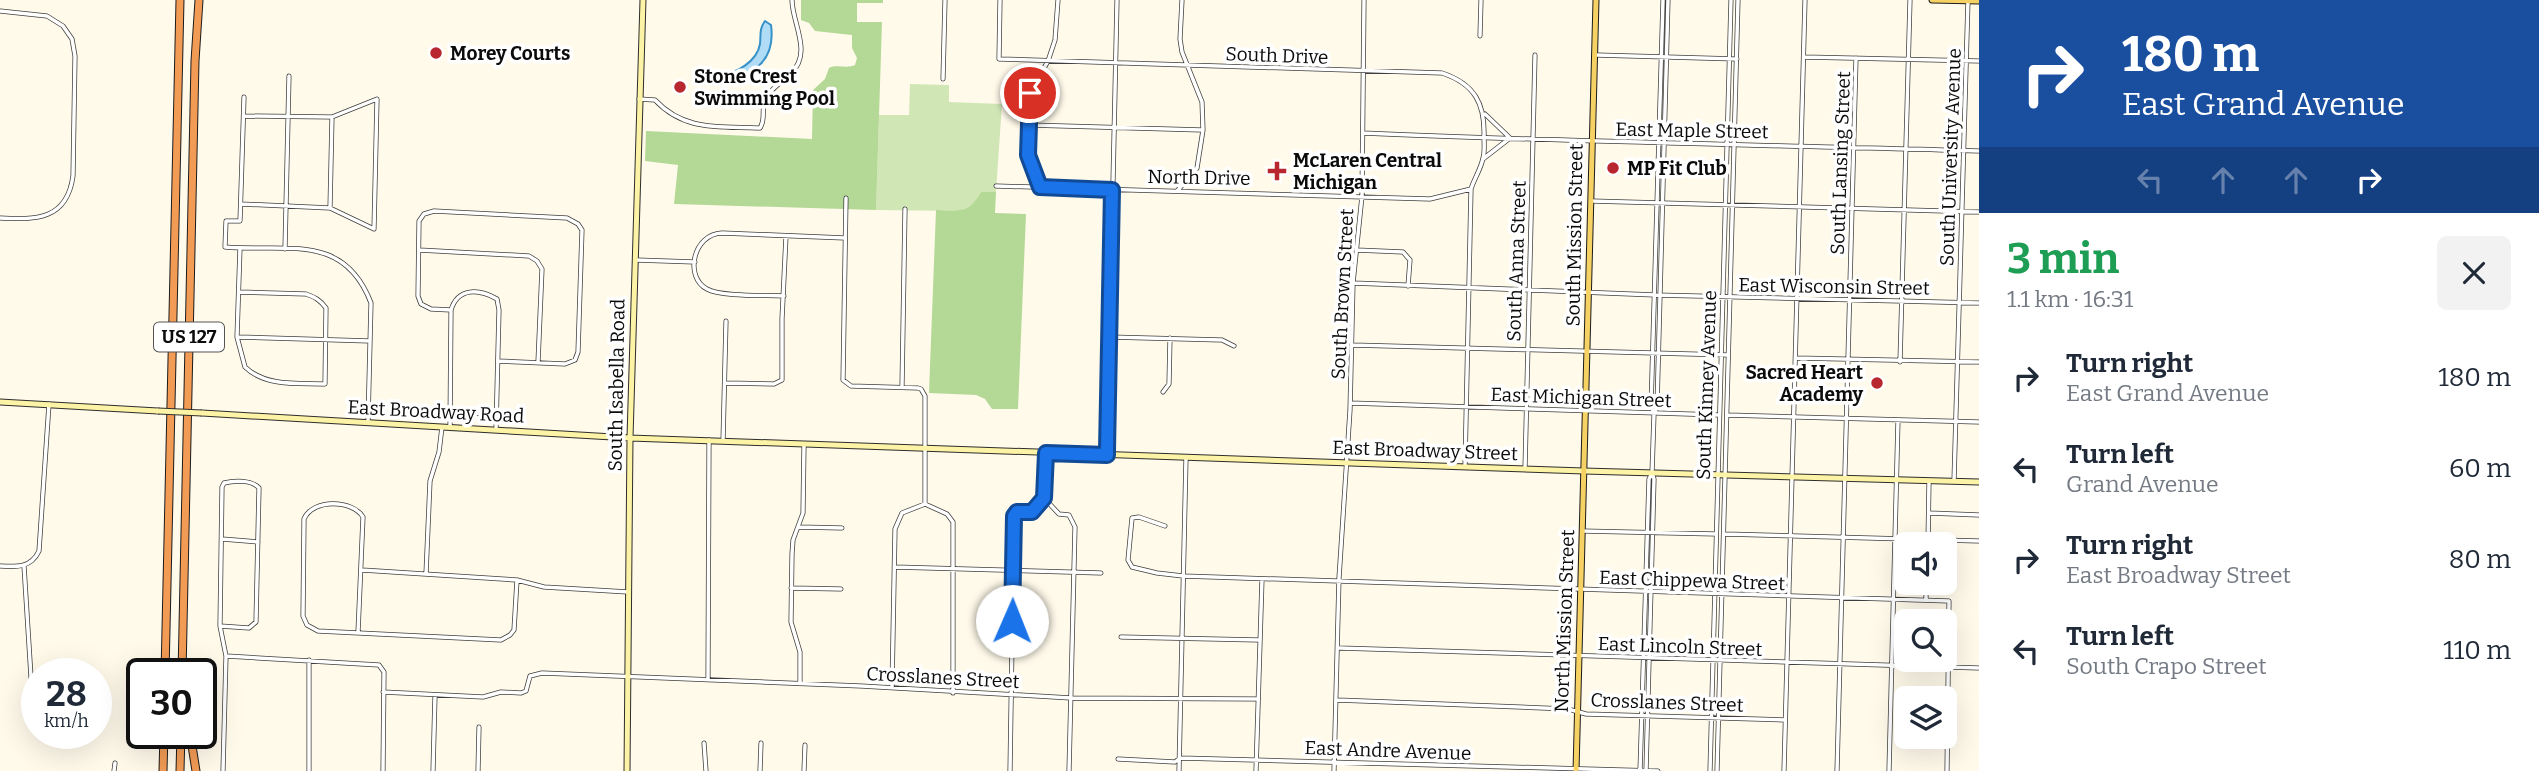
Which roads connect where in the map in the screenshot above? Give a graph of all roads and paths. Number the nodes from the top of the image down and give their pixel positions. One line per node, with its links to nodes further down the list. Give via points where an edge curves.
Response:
1 (180, 0): 228 (highway, US 127)
2 (199, 0): 229 (highway, US 127)
3 (643, 0): 40 (street, South Isabella Road)
4 (792, 0): 40 (street, via 800,31 800,62 764,102 760,128 692,125 667,114 655,100)
5 (945, 0): 38 (street)
6 (1000, 0): 31 (street, South Drive, via 999,59)
7 (1058, 0): 31 (street, via 1055,40)
8 (1117, 0): 34 (street)
9 (1182, 0): 35 (street, via 1180,39)
10 (1364, 0): 36 (street, South Brown Street)
11 (1481, 0): 22 (street)
12 (1596, 0): 24 (main road, South Mission Street)
13 (1666, 0): 25 (street)
14 (1731, 0): 27 (street, South Kinney Avenue)
15 (1738, 0): 29 (street, South Kinney Avenue)
16 (1805, 0): 26 (street)
17 (1910, 0): 30 (street)
18 (1931, 0): 19 (main road)
19 (1968, 1): 20 (main road); 32 (street, South University Avenue)
20 (1979, 1)
21 (0, 11): 82 (street, via 39,14 55,21 68,32 75,56 69,193 44,216)
22 (1480, 36)
23 (1535, 55): 51 (street, South Anna Street)
24 (1594, 55): 25 (street); 52 (main road, South Mission Street)
25 (1664, 57): 27 (street); 53 (street)
26 (1804, 57): 28 (street); 55 (street)
27 (1730, 58): 29 (street); 54 (street, South Kinney Avenue)
28 (1856, 58): 30 (street); 57 (street, South Lansing Street)
29 (1737, 59): 56 (street, South Kinney Avenue)
30 (1908, 59): 32 (street); 58 (street)
31 (1048, 61): 34 (street, South Drive); 45 (street, via 1030,93)
32 (1966, 61): 33 (street); 59 (street, South University Avenue)
33 (1979, 61)
34 (1116, 64): 35 (street, South Drive); 46 (street)
35 (1188, 66): 36 (street, South Drive); 47 (street, via 1202,102)
36 (1364, 72): 41 (street, South Drive, via 1451,76 1469,88); 48 (street, South Brown Street)
37 (289, 76): 43 (street)
38 (943, 79)
39 (244, 97): 42 (street)
40 (639, 99): 89 (street, South Isabella Road)
41 (1484, 114): 49 (street); 50 (street, South Drive)
42 (244, 116): 43 (street); 70 (street)
43 (289, 116): 44 (street); 72 (street)
44 (332, 117): 76 (street); 76 (street, via 377,99 374,229)
45 (1029, 125): 46 (street); 63 (street, via 1028,155)
46 (1115, 127): 47 (street); 65 (street)
47 (1203, 130): 66 (street, via 1197,168)
48 (1363, 133): 49 (street, East Maple Street); 67 (street, South Brown Street)
49 (1484, 138): 50 (street, East Maple Street); 61 (street)
50 (1510, 138): 51 (street, East Maple Street); 61 (street)
51 (1533, 140): 52 (street, East Maple Street); 94 (street, South Anna Street)
52 (1591, 142): 53 (street, East Maple Street); 69 (main road, South Mission Street)
53 (1661, 144): 54 (street, East Maple Street); 71 (street)
54 (1727, 145): 56 (street, East Maple Street); 73 (street, South Kinney Avenue)
55 (1801, 145): 56 (street, East Maple Street); 57 (street, East Maple Street); 75 (street)
56 (1734, 146): 74 (street, South Kinney Avenue)
57 (1854, 147): 58 (street, East Maple Street); 77 (street, South Lansing Street)
58 (1906, 149): 59 (street, East Maple Street); 79 (street)
59 (1964, 151): 60 (street, East Maple Street); 80 (street, South University Avenue)
60 (1979, 151)
61 (1483, 159): 64 (street)
62 (996, 187): 63 (street, North Drive)
63 (1040, 187): 65 (street, North Drive)
64 (1471, 189): 67 (street, North Drive, via 1430,199); 93 (street)
65 (1112, 190): 66 (street, North Drive); 109 (street)
66 (1178, 191): 67 (street, North Drive)
67 (1362, 196): 88 (street, South Brown Street)
68 (846, 198): 84 (street)
69 (1591, 201): 71 (street); 96 (main road, South Mission Street)
70 (241, 204): 72 (street); 85 (street, via 240,221 226,221 225,247)
71 (1660, 204): 73 (street); 97 (street)
72 (286, 205): 76 (street); 86 (street)
73 (1725, 205): 74 (street); 99 (street, South Kinney Avenue)
74 (1733, 205): 75 (street); 100 (street, South Kinney Avenue)
75 (1801, 206): 77 (street); 101 (street)
76 (330, 208)
77 (1853, 208): 79 (street); 102 (street, South Lansing Street)
78 (905, 209): 129 (street)
79 (1904, 209): 80 (street); 103 (street)
80 (1962, 211): 81 (street); 104 (street, South University Avenue)
81 (1979, 212)
82 (0, 218)
83 (786, 236): 84 (street); 90 (street, via 710,235 700,243); 98 (street)
84 (845, 238): 129 (street, via 842,376 851,386)
85 (240, 248): 86 (street); 95 (street)
86 (285, 249): 112 (street, via 319,251 355,272 370,303)
87 (419, 250): 106 (street, via 421,304); 125 (street, via 529,256 537,261 542,269); 125 (street, via 419,221 434,211 566,218 578,224 582,230 578,352 575,360 565,364)
88 (1356, 250): 91 (street, South Brown Street); 92 (street, via 1403,252 1410,260)
89 (636, 260): 90 (street); 151 (street, South Isabella Road)
90 (695, 262): 98 (street, via 699,282 713,292)
91 (1353, 283): 92 (street, East Wisconsin Street); 113 (street, South Brown Street)
92 (1408, 286): 93 (street, East Wisconsin Street)
93 (1469, 289): 94 (street, East Wisconsin Street); 115 (street)
94 (1529, 290): 96 (street, East Wisconsin Street); 116 (street, South Anna Street)
95 (240, 292): 108 (street); 111 (street, via 315,296 326,308)
96 (1588, 293): 97 (street, East Wisconsin Street); 117 (main road, South Mission Street)
97 (1658, 295): 99 (street, East Wisconsin Street); 118 (street)
98 (784, 296): 128 (street, via 782,380 774,384)
99 (1723, 297): 100 (street, East Wisconsin Street); 119 (street, South Kinney Avenue)
100 (1731, 297): 101 (street, East Wisconsin Street); 120 (street, South Kinney Avenue)
101 (1798, 297): 102 (street, East Wisconsin Street); 121 (street)
102 (1850, 299): 103 (street, East Wisconsin Street); 122 (street, South Lansing Street)
103 (1902, 301): 104 (street, East Wisconsin Street); 126 (street)
104 (1960, 303): 105 (street, East Wisconsin Street); 124 (street, South University Avenue)
105 (1979, 303)
106 (451, 310): 123 (street, via 461,293 497,299); 137 (street)
107 (726, 321): 128 (street)
108 (237, 337): 111 (street); 111 (street, via 245,367 264,379 325,384)
109 (1110, 337): 110 (street); 158 (street)
110 (1170, 338): 114 (street, via 1222,340); 130 (street, via 1169,384)
111 (326, 340): 112 (street)
112 (370, 341): 146 (street)
113 (1352, 345): 115 (street); 132 (street, South Brown Street)
114 (1234, 346)
115 (1468, 348): 116 (street); 134 (street)
116 (1528, 350): 117 (street); 135 (street, South Anna Street)
117 (1587, 352): 118 (street); 136 (main road, South Mission Street)
118 (1656, 354): 119 (street); 139 (street)
119 (1721, 355): 120 (street); 140 (street, South Kinney Avenue)
120 (1728, 355): 141 (street, South Kinney Avenue)
121 (1796, 358): 122 (street); 142 (street)
122 (1848, 360): 126 (street); 143 (street, South Lansing Street)
123 (498, 361): 125 (street); 138 (street)
124 (1959, 361): 126 (street); 127 (street); 145 (street, South University Avenue)
125 (538, 362)
126 (1900, 362)
127 (1979, 362)
128 (725, 383): 153 (street)
129 (902, 387): 156 (street, via 921,389 925,396)
130 (1163, 392)
131 (0, 402): 133 (street, East Broadway Road)
132 (1350, 403): 134 (street, East Michigan Street); 160 (street, South Brown Street)
133 (49, 404): 146 (street, East Broadway Road, bridge); 193 (street, via 41,546 34,561)
134 (1466, 407): 135 (street, East Michigan Street); 161 (street)
135 (1526, 409): 136 (street, East Michigan Street); 162 (street, South Anna Street)
136 (1586, 411): 139 (street, East Michigan Street); 163 (main road, South Mission Street)
137 (450, 412): 138 (street); 149 (street)
138 (497, 414): 150 (street)
139 (1654, 414): 140 (street, East Michigan Street); 164 (street)
140 (1720, 415): 141 (street, East Michigan Street); 165 (street, South Kinney Avenue)
141 (1727, 415): 142 (street, East Michigan Street); 165 (street, South Kinney Avenue)
142 (1794, 418): 143 (street, East Michigan Street); 166 (street)
143 (1847, 419): 144 (street, East Michigan Street); 167 (street, South Lansing Street)
144 (1898, 420): 145 (street, East Michigan Street); 168 (street)
145 (1956, 421): 147 (street, East Michigan Street); 170 (street, South University Avenue)
146 (368, 422): 148 (street, East Broadway Road)
147 (1979, 422)
148 (442, 427): 149 (street, East Broadway Road); 200 (street, via 430,481)
149 (450, 428): 150 (street, East Broadway Road)
150 (496, 430): 151 (street, East Broadway Road)
151 (630, 438): 152 (street, East Broadway Road); 208 (street, South Isabella Road)
152 (709, 440): 153 (street, East Broadway Road); 242 (street)
153 (723, 441): 154 (street, East Broadway Road)
154 (803, 444): 155 (street, East Broadway Road); 177 (street)
155 (870, 446): 156 (street, East Broadway Street)
156 (925, 449): 157 (street, East Broadway Street); 173 (street)
157 (1046, 453): 158 (street, East Broadway Street); 172 (street)
158 (1107, 455): 159 (street, East Broadway Street)
159 (1186, 458): 160 (street, East Broadway Street); 201 (street)
160 (1346, 463): 161 (street, East Broadway Street); 204 (street, South Brown Street)
161 (1465, 466): 162 (street, East Broadway Street)
162 (1525, 469): 163 (street, East Broadway Street)
163 (1584, 471): 164 (street, East Broadway Street); 179 (main road, North Mission Street)
164 (1652, 473): 165 (street, East Broadway Street); 182 (street)
165 (1722, 475): 166 (street, East Broadway Street); 183 (street, South Kinney Avenue); 184 (street)
166 (1793, 477): 167 (street, East Broadway Street); 185 (street)
167 (1845, 478): 168 (street, East Broadway Street); 186 (street, South Lansing Street)
168 (1897, 480): 169 (street, East Broadway Street); 180 (street)
169 (1929, 481): 170 (street, East Broadway Street); 174 (street)
170 (1954, 482): 171 (street, East Broadway Street)
171 (1979, 482)
172 (1044, 498): 197 (street, via 1032,512 1014,516); 198 (street, via 1074,522)
173 (925, 504): 194 (street, via 898,519); 195 (street, via 953,522)
174 (1929, 513): 175 (street); 181 (street)
175 (1979, 515)
176 (1165, 526): 201 (street, East Chippewa Street, via 1132,518 1128,560 1132,567)
177 (799, 527): 178 (street); 205 (street, via 792,546)
178 (842, 528)
179 (1582, 531): 182 (street); 207 (main road, North Mission Street)
180 (1895, 532)
181 (1928, 532)
182 (1650, 533): 183 (street); 209 (street)
183 (1716, 534): 184 (street); 210 (street, South Kinney Avenue)
184 (1723, 534): 185 (street); 211 (street)
185 (1790, 536): 186 (street); 214 (street)
186 (1843, 538): 188 (street); 215 (street, South Lansing Street)
187 (222, 539): 191 (street); 191 (street, via 224,483 252,482 260,488); 219 (street)
188 (1894, 539)
189 (1957, 539): 190 (street)
190 (1979, 540)
191 (258, 541): 219 (street, via 254,626)
192 (0, 566): 193 (street)
193 (24, 566): 227 (street)
194 (894, 567): 195 (street); 244 (street)
195 (954, 569): 197 (street); 246 (street)
196 (361, 570): 200 (street); 220 (street); 220 (street, via 361,513 346,506 316,505 304,519 302,610 307,625 318,631)
197 (1013, 572): 198 (street); 248 (street)
198 (1073, 573): 199 (street); 249 (street)
199 (1101, 573)
200 (425, 574): 203 (street)
201 (1183, 576): 202 (street, East Chippewa Street); 222 (street)
202 (1262, 579): 204 (street, East Chippewa Street); 223 (street)
203 (517, 580): 208 (street, via 544,587); 220 (street, via 516,622 510,635 501,640)
204 (1339, 582): 207 (street, East Chippewa Street); 224 (street, South Brown Street)
205 (791, 588): 206 (street); 243 (street)
206 (841, 589)
207 (1581, 590): 209 (street, East Chippewa Street); 226 (main road, North Mission Street)
208 (628, 592): 241 (street, South Isabella Road)
209 (1648, 593): 210 (street, East Chippewa Street); 230 (street)
210 (1715, 595): 211 (street, East Chippewa Street); 232 (street, South Kinney Avenue)
211 (1722, 595): 214 (street, East Chippewa Street); 233 (street)
212 (1894, 595): 216 (street)
213 (1926, 595): 217 (street)
214 (1788, 597): 215 (street, East Chippewa Street); 234 (street)
215 (1843, 598): 216 (street, East Chippewa Street); 235 (street, South Lansing Street)
216 (1894, 599): 217 (street, East Chippewa Street); 236 (street)
217 (1926, 600): 218 (street, East Chippewa Street, via 1949,601)
218 (1949, 609)
219 (220, 626): 225 (street)
220 (358, 632)
221 (1121, 637): 222 (street)
222 (1182, 639): 223 (street); 250 (street)
223 (1259, 640): 251 (street)
224 (1339, 649): 226 (street, East Lincoln Street); 252 (street, South Brown Street)
225 (226, 656): 231 (street); 275 (street)
226 (1579, 657): 230 (street, East Lincoln Street); 253 (main road, North Mission Street)
227 (30, 658)
228 (165, 658)
229 (184, 658)
230 (1647, 659): 232 (street, East Lincoln Street); 254 (street)
231 (309, 660): 245 (street, via 379,665 384,672); 276 (street)
232 (1713, 661): 233 (street, East Lincoln Street); 255 (street, South Kinney Avenue)
233 (1721, 661): 234 (street, East Lincoln Street); 256 (street)
234 (1787, 663): 235 (street, East Lincoln Street); 257 (street)
235 (1841, 663): 236 (street, East Lincoln Street); 295 (street, South Lansing Street)
236 (1891, 666): 237 (street, East Lincoln Street); 296 (street)
237 (1894, 666)
238 (1957, 667): 239 (street, East Lincoln Street)
239 (1979, 668)
240 (1949, 672): 297 (street)
241 (627, 676): 242 (street, Crosslanes Street); 247 (street, Crosslanes Street, via 534,674 521,693); 280 (street, South Isabella Road)
242 (708, 680): 243 (street, Crosslanes Street)
243 (800, 684): 244 (street, Crosslanes Street)
244 (892, 688): 246 (street, Crosslanes Street)
245 (383, 692): 247 (street); 277 (street)
246 (953, 693): 248 (street, Crosslanes Street)
247 (435, 695): 278 (street)
248 (1011, 695): 249 (street, Crosslanes Street); 284 (street)
249 (1071, 698): 250 (street, Crosslanes Street); 285 (street)
250 (1181, 699): 251 (street, Crosslanes Street); 265 (street)
251 (1258, 699): 267 (street)
252 (1337, 700): 253 (street, Crosslanes Street); 268 (street, South Brown Street)
253 (1577, 711): 254 (street, Crosslanes Street); 270 (main road, North Mission Street)
254 (1645, 716): 255 (street, Crosslanes Street); 289 (street); 290 (street)
255 (1712, 718): 256 (street, Crosslanes Street); 292 (street, South Kinney Avenue)
256 (1720, 718): 257 (street, Crosslanes Street); 293 (street)
257 (1786, 720): 294 (street)
258 (479, 727): 279 (street)
259 (704, 743): 281 (street)
260 (761, 743): 282 (street)
261 (805, 745): 283 (street)
262 (164, 749): 272 (highway)
263 (181, 749): 273 (highway)
264 (193, 749): 274 (highway)
265 (1180, 758): 266 (street, East Andre Avenue, via 1175,762); 267 (street, East Andre Avenue); 286 (street)
266 (1118, 759)
267 (1256, 759): 268 (street, East Andre Avenue); 287 (street)
268 (1335, 762): 270 (street, East Andre Avenue); 288 (street, South Brown Street)
269 (115, 763): 271 (street)
270 (1576, 770): 289 (street, East Andre Avenue)
271 (114, 771)
272 (163, 771)
273 (180, 771)
274 (196, 771)
275 (223, 771)
276 (309, 771)
277 (383, 771)
278 (433, 771)
279 (478, 771)
280 (627, 771)
281 (706, 771)
282 (760, 771)
283 (804, 771)
284 (1010, 771)
285 (1069, 771)
286 (1179, 771)
287 (1256, 771)
288 (1335, 771)
289 (1640, 771): 290 (street, East Andre Avenue)
290 (1646, 771): 291 (street, East Andre Avenue)
291 (1658, 771)
292 (1710, 771)
293 (1717, 771)
294 (1784, 771)
295 (1838, 771)
296 (1889, 771)
297 (1947, 771)

